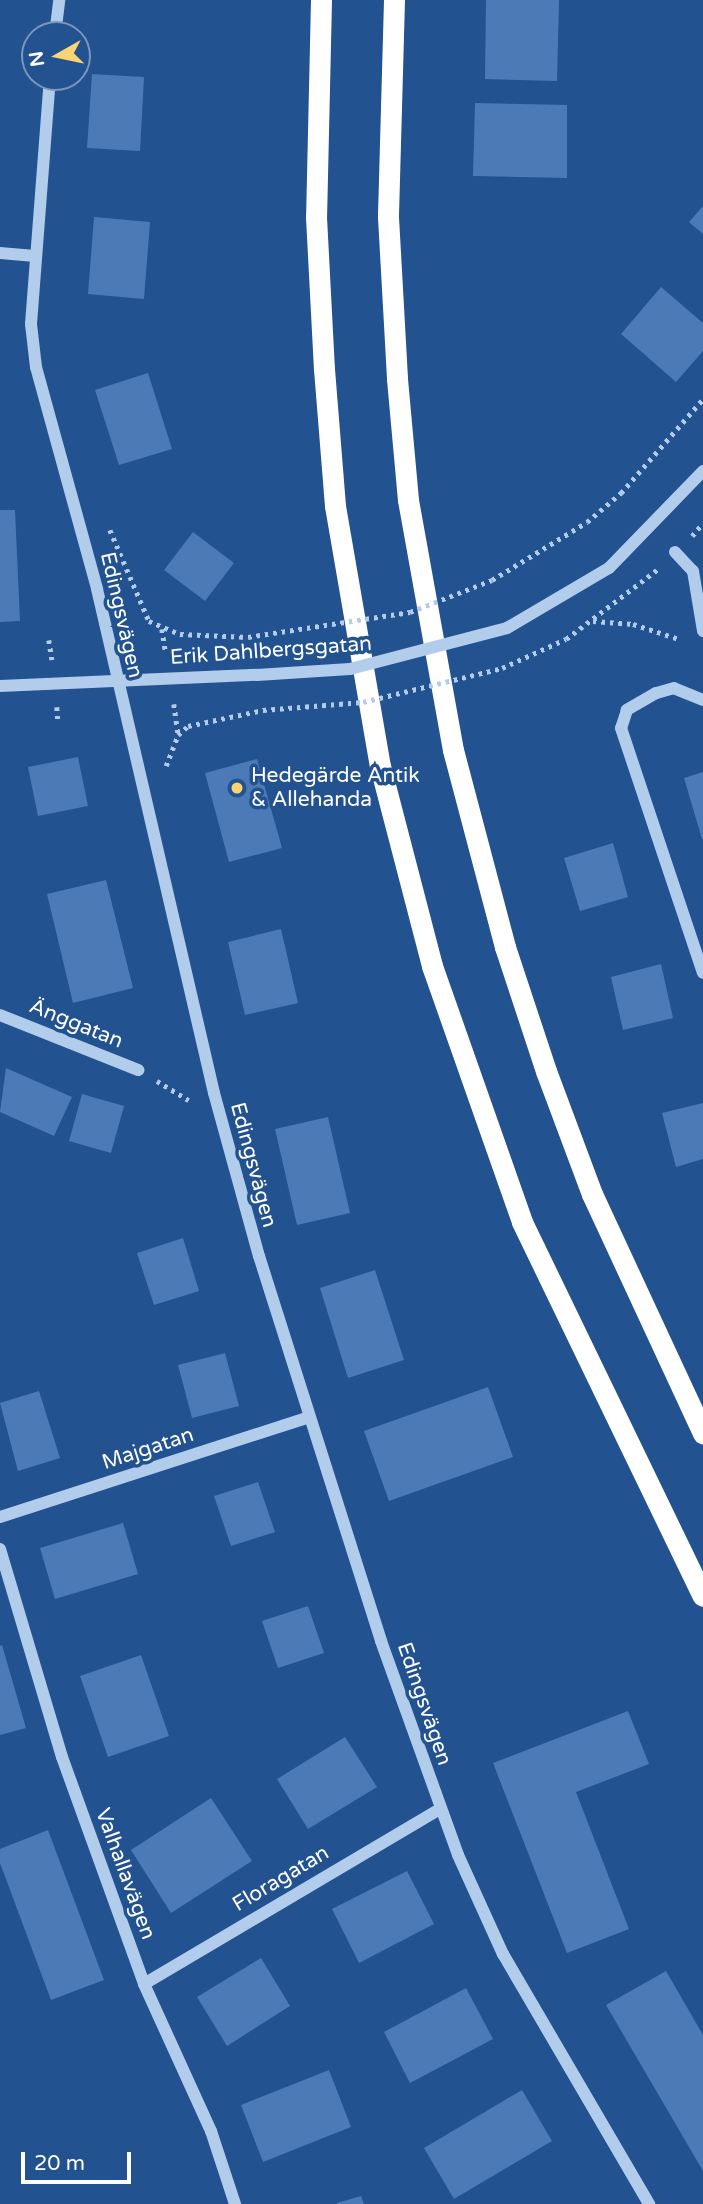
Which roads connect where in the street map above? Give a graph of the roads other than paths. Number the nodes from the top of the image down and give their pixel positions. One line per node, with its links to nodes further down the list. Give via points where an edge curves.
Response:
1 (59, 0): 4 (street)
2 (321, 0): 21 (highway, via 316,217 325,383 335,506 380,766 432,966 522,1222)
3 (394, 0): 18 (highway, via 388,217 397,379 408,500 453,750 505,947 546,1071 592,1194)
4 (57, 21)
5 (49, 91): 7 (street, Edingsvägen)
6 (0, 253): 7 (street)
7 (35, 256): 11 (street, Edingsvägen, via 31,324 36,367 88,554)
8 (703, 471): 11 (street, Erik Dahlbergsgatan, bridge, via 609,568 507,628 350,668)
9 (675, 552): 10 (street, via 693,571)
10 (703, 631)
11 (116, 683): 12 (street, Erik Dahlbergsgatan); 17 (street, Edingsvägen, via 214,1093)
12 (0, 686)
13 (703, 700): 14 (street, via 674,688 656,693 627,710 621,728)
14 (703, 973)
15 (0, 1014): 16 (street, Änggatan)
16 (138, 1070)
17 (307, 1418): 19 (street, Majgatan); 22 (street, Edingsvägen)
18 (703, 1433)
19 (0, 1517)
20 (0, 1549): 23 (street, Valhallavägen, via 62,1757)
21 (703, 1596)
22 (440, 1809): 23 (street, Floragatan); 25 (street, Edingsvägen, via 503,1954)
23 (144, 1984): 24 (street, Valhallavägen, via 211,2131)
24 (234, 2204)
25 (649, 2204)

